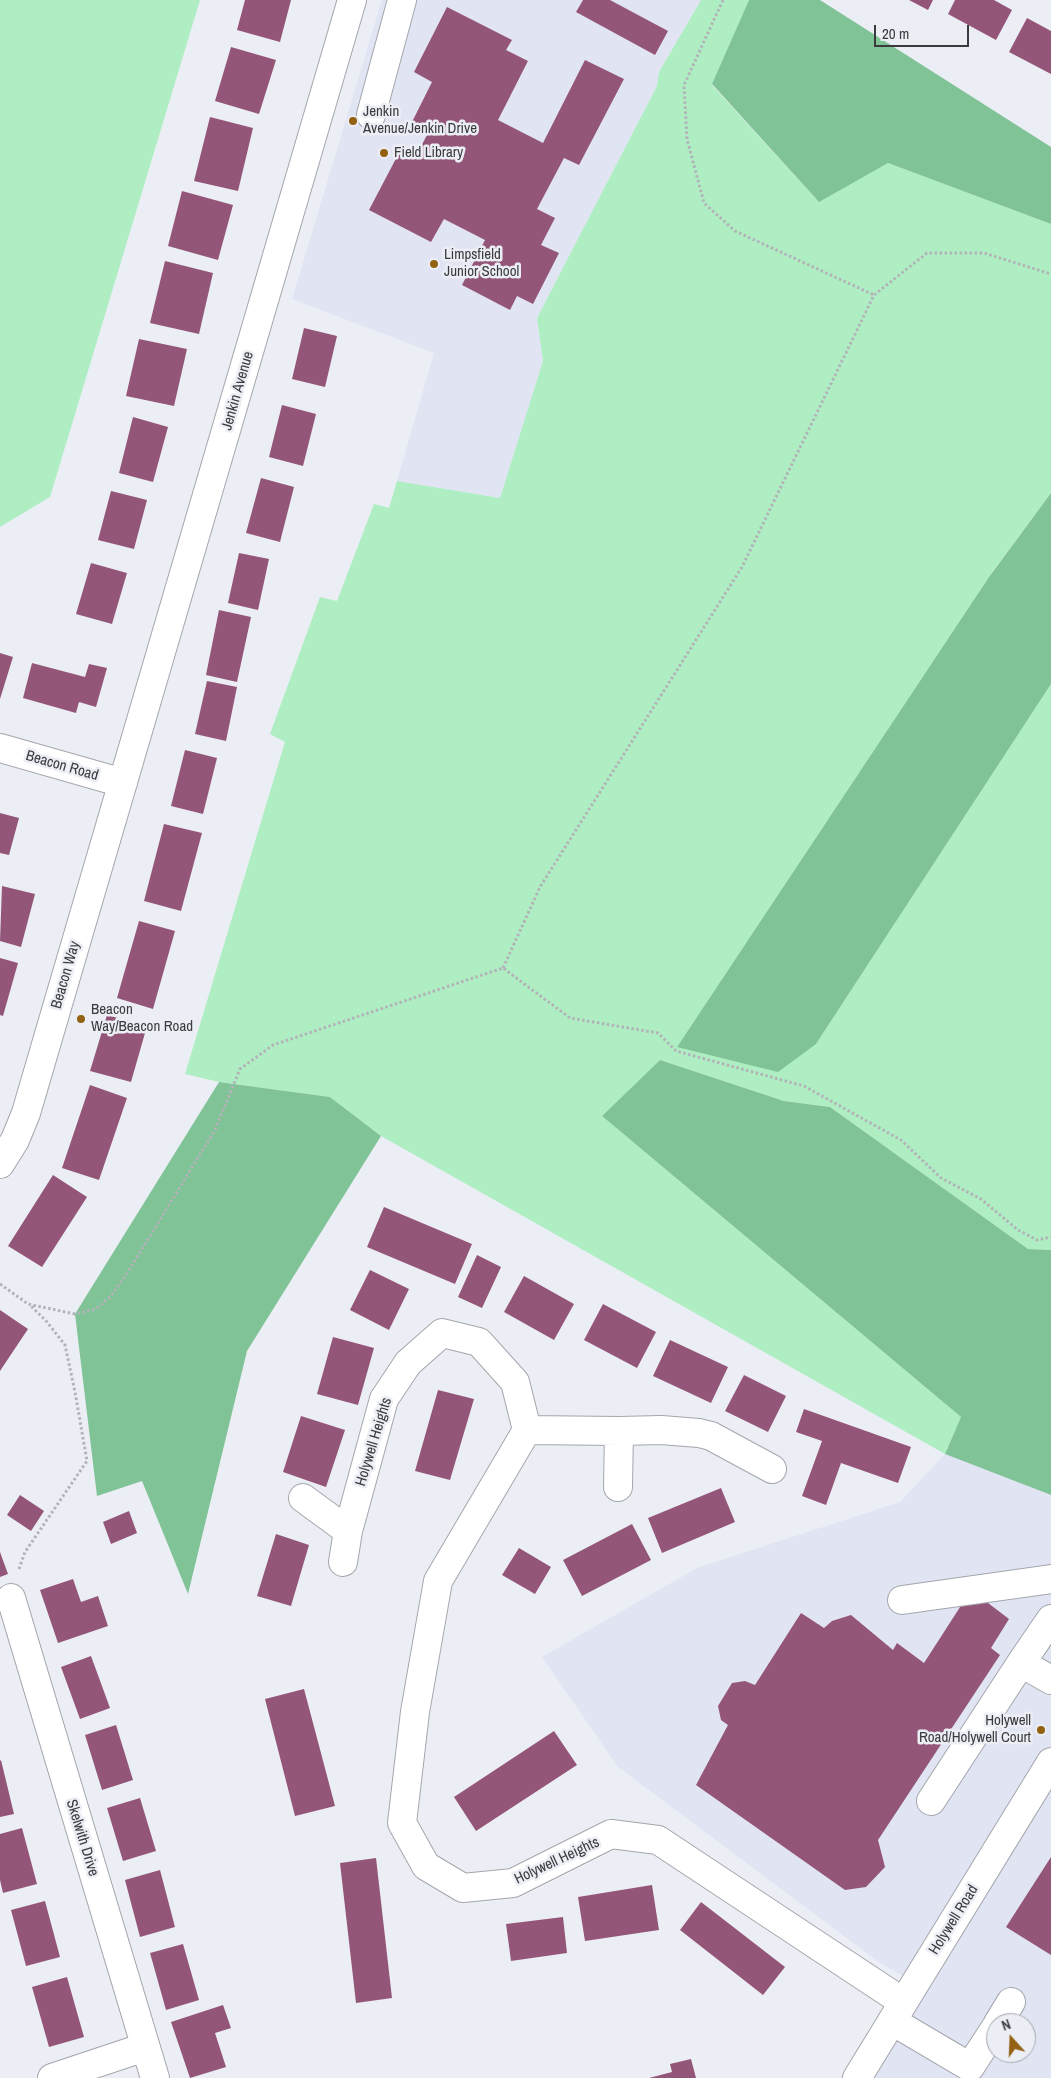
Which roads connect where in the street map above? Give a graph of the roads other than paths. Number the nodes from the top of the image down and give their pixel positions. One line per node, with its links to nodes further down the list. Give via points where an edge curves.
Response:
1 (352, 0): 5 (street, Jenkin Avenue)
2 (402, 0): 3 (street)
3 (371, 115)
4 (0, 748): 5 (street, Beacon Road)
5 (123, 783): 6 (street, Beacon Way, via 26,1113)
6 (0, 1164)
7 (527, 1430): 8 (street); 12 (street, Holywell Heights, via 514,1382 479,1342 442,1333 408,1364 384,1399); 22 (street, Holywell Heights, via 438,1581 415,1712 402,1823 426,1866 463,1888 513,1883 611,1834 658,1840)
8 (619, 1431): 9 (street, via 661,1430 711,1436); 10 (street)
9 (772, 1469)
10 (618, 1486)
11 (303, 1498): 12 (street)
12 (348, 1531): 13 (street, Holywell Heights)
13 (343, 1562)
14 (1051, 1579): 16 (street)
15 (11, 1598): 24 (street, Skelwith Drive)
16 (902, 1600)
17 (1051, 1619): 18 (street)
18 (1021, 1663): 19 (street); 21 (street)
19 (1051, 1680)
20 (1051, 1762): 22 (street, Holywell Road)
21 (931, 1801)
22 (898, 2011): 25 (street, Holywell Heights); 28 (street, Holywell Road)
23 (986, 2043): 25 (street)
24 (145, 2047): 26 (street); 27 (street, Skelwith Drive)
25 (967, 2073)
26 (52, 2078)
27 (155, 2078)
28 (856, 2078)

